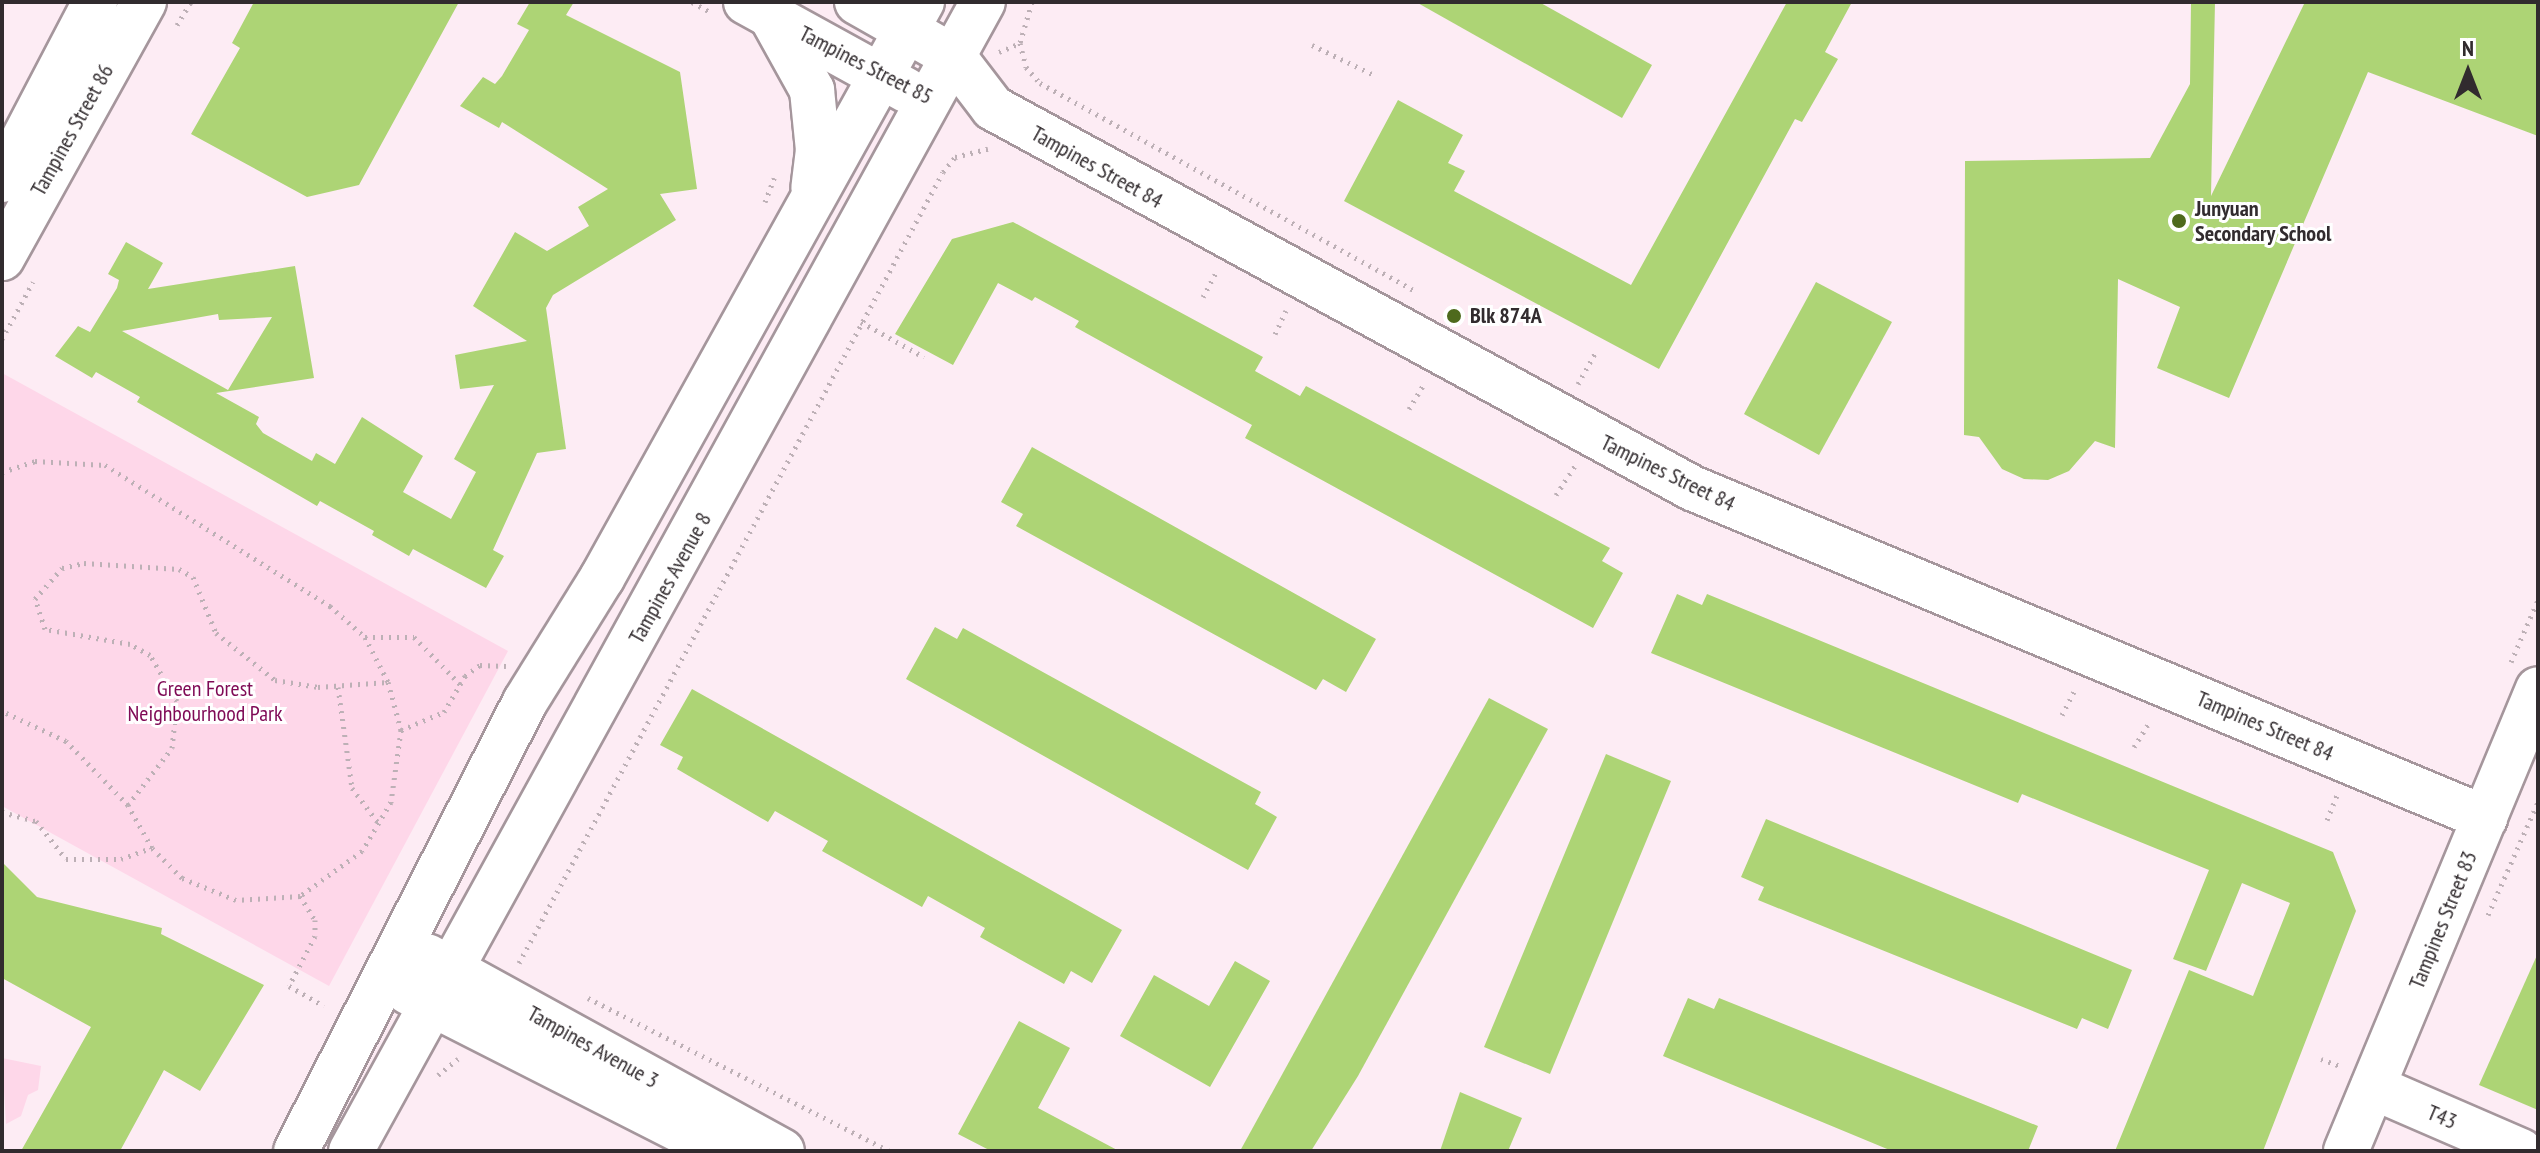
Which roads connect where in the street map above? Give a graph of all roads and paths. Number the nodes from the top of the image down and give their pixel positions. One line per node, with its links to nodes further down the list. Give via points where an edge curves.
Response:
1 (95, 2): 18 (street, Tampines Street 86)
2 (144, 2): 21 (street, Tampines Street 86)
3 (692, 2): 7 (path)
4 (857, 2): 8 (street)
5 (983, 2): 11 (street, Tampines Avenue 8)
6 (1032, 2): 9 (path)
7 (745, 12): 13 (street, Tampines Street 85); 19 (street, via 812,90 818,116)
8 (914, 16): 11 (street, Tampines Street 84); 13 (street)
9 (1020, 43): 11 (path); 24 (path, via 1026,67 1040,83)
10 (1312, 45): 12 (path)
11 (972, 56): 14 (street, Tampines Avenue 8); 15 (street, Tampines Street 84)
12 (1374, 75)
13 (881, 76): 14 (street, Tampines Street 85); 19 (street)
14 (930, 102): 15 (street, Tampines Street 85); 62 (street, Tampines Avenue 8)
15 (993, 108): 55 (street, Tampines Street 84, via 1692,488)
16 (951, 149): 26 (path, via 955,157)
17 (780, 165): 20 (path)
18 (2, 180)
19 (811, 202): 60 (street, via 602,578 525,702)
20 (763, 208)
21 (2, 258)
22 (1218, 268): 23 (path)
23 (1203, 297)
24 (1427, 298)
25 (1287, 309): 27 (path)
26 (861, 322): 29 (path); 61 (path, via 516,962)
27 (1275, 334)
28 (1595, 353): 31 (path)
29 (924, 357)
30 (1564, 375): 31 (path)
31 (1578, 383): 33 (path)
32 (1423, 387): 34 (path)
33 (1592, 390)
34 (1409, 409)
35 (1573, 468): 37 (path)
36 (2, 472): 38 (path, via 35,461 105,465 330,606)
37 (1556, 495)
38 (365, 637): 42 (path); 43 (path, via 414,637)
39 (515, 653): 40 (path)
40 (507, 666): 41 (path); 43 (path, via 480,665)
41 (500, 679)
42 (388, 682): 44 (path); 50 (path)
43 (460, 684): 50 (path, via 444,712)
44 (338, 687): 52 (path, via 275,680 234,653 216,633 193,577 179,569 84,563 62,568 35,599 45,629 130,644 150,655 177,701 172,748); 57 (path, via 352,788)
45 (2538, 689): 55 (street, Tampines Street 83)
46 (2075, 690): 48 (path)
47 (2, 711): 52 (path, via 66,741)
48 (2062, 715)
49 (2150, 721): 51 (path)
50 (401, 730): 57 (path, via 391,802)
51 (2134, 747)
52 (128, 805): 58 (path)
53 (2333, 806): 56 (path)
54 (2, 812): 58 (path, via 36,821 66,859 121,859)
55 (2485, 818): 68 (street, Tampines Street 83)
56 (2327, 820)
57 (380, 825): 59 (path, via 362,851)
58 (152, 848): 59 (path, via 182,878 210,892 264,902)
59 (300, 896): 64 (path, via 315,920 315,936 289,986)
60 (394, 962): 62 (street, Tampines Avenue 3); 69 (street)
61 (530, 969)
62 (444, 988): 70 (street, Tampines Avenue 8); 71 (street, Tampines Avenue 3); 72 (street, Tampines Avenue 3)
63 (572, 990): 73 (path)
64 (324, 1006)
65 (2321, 1059): 68 (path)
66 (467, 1063): 67 (path, via 458,1058)
67 (431, 1082)
68 (2374, 1085): 74 (street, Tampines Street 83); 75 (street, T43)
69 (296, 1151)
70 (351, 1151)
71 (721, 1151)
72 (782, 1151)
73 (889, 1151)
74 (2346, 1151)
75 (2521, 1151)

